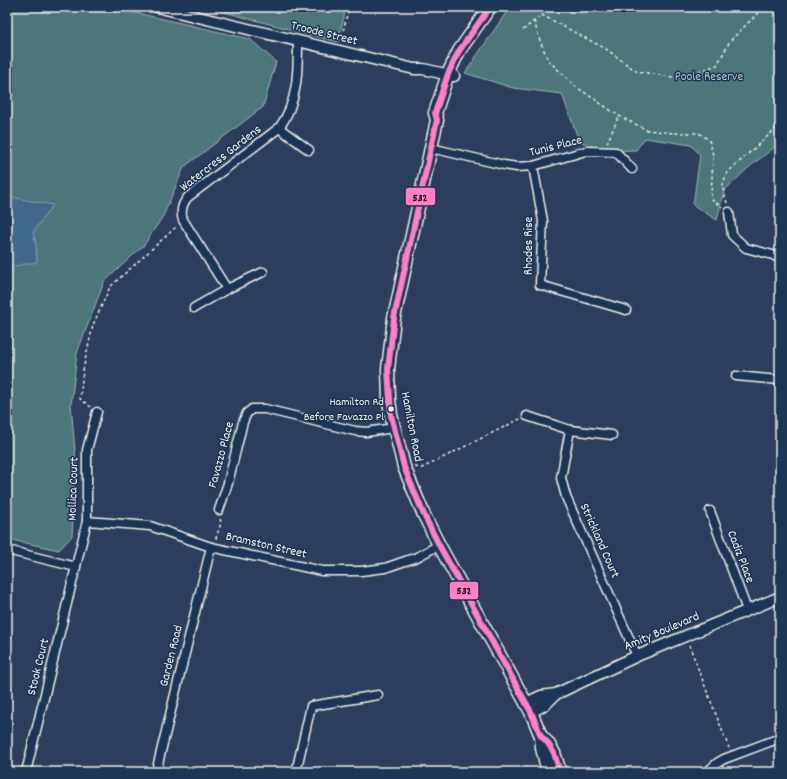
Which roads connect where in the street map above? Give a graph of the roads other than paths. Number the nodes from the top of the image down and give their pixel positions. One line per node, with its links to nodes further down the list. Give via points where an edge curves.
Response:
1 (157, 7): 3 (street, Troode Street)
2 (490, 7): 4 (main road, Hamilton Road, via 465,43 464,53)
3 (298, 41): 4 (street, Troode Street, via 414,69 422,75); 5 (street, Watercress Gardens, via 295,94 286,120)
4 (450, 79): 6 (main road, Hamilton Road)
5 (280, 128): 7 (street); 13 (street, Watercress Gardens, via 188,197 182,208 184,220)
6 (431, 148): 8 (street, Tunis Place, via 504,165); 20 (main road, Hamilton Road, via 390,341 388,378)
7 (309, 150)
8 (533, 166): 9 (street, Tunis Place, via 586,151 616,152); 15 (street, Rhodes Rise, via 543,221 540,285)
9 (632, 170)
10 (729, 212): 11 (street, via 732,235 746,248)
11 (780, 259)
12 (263, 272): 13 (street)
13 (226, 289): 14 (street)
14 (194, 308)
15 (626, 310)
16 (736, 376): 17 (street)
17 (780, 380)
18 (97, 412): 25 (street, Mollica Court, via 87,450)
19 (527, 416): 21 (street)
20 (394, 428): 23 (street, Favazzo Place, via 356,432 265,409 252,409 243,422); 26 (main road, Hamilton Road, via 404,467)
21 (570, 430): 22 (street); 32 (street, Strickland Court, via 562,478 566,497)
22 (612, 435)
23 (219, 510)
24 (710, 511): 31 (street, Cadiz Place)
25 (87, 521): 27 (street, Bramston Street, via 150,526); 29 (street, Mollica Court)
26 (439, 545): 27 (street, Bramston Street, via 410,560 361,572 322,571); 34 (main road, Hamilton Road)
27 (211, 546): 38 (street, Garden Road)
28 (7, 550): 29 (street)
29 (76, 567): 37 (street, Stook Court)
30 (780, 597): 31 (street, Amity Boulevard)
31 (747, 610): 32 (street, Amity Boulevard)
32 (637, 656): 34 (street, Amity Boulevard, via 556,694 546,704)
33 (378, 696): 39 (street, via 311,706)
34 (529, 708): 35 (main road, Hamilton Road)
35 (541, 736): 40 (main road, Hamilton Road); 41 (main road, Hamilton Road, via 554,753)
36 (780, 738): 42 (street, via 732,755)
37 (26, 772)
38 (156, 772)
39 (296, 772)
40 (548, 772)
41 (560, 772)
42 (707, 772)

